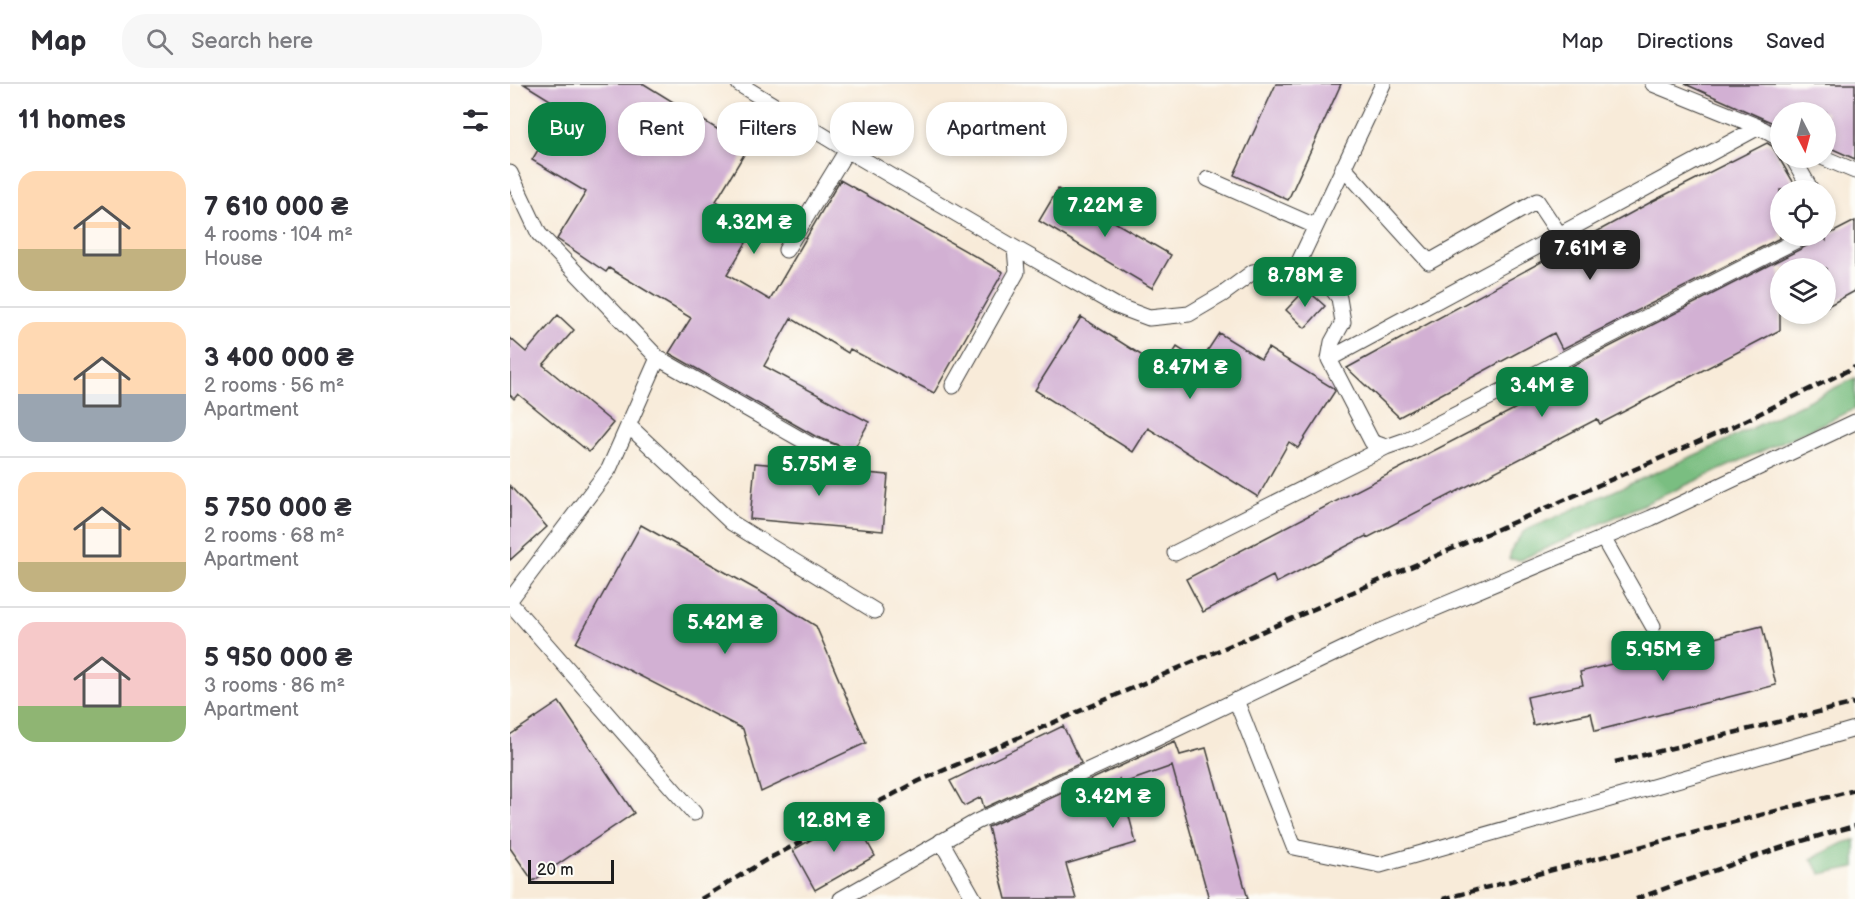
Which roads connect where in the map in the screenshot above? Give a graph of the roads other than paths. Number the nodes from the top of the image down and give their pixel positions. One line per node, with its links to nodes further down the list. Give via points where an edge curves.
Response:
1 (739, 84): 6 (lane)
2 (1383, 84): 10 (lane)
3 (1653, 84): 4 (lane)
4 (1759, 127): 5 (lane); 15 (lane)
5 (1770, 133)
6 (830, 140)
7 (843, 156): 18 (lane)
8 (857, 156): 17 (lane)
9 (1836, 163): 11 (lane)
10 (1343, 167): 14 (lane); 15 (lane, via 1429,262 1537,201)
11 (1855, 171)
12 (510, 173): 20 (lane, via 539,234)
13 (1208, 179): 14 (lane)
14 (1315, 226): 19 (lane)
15 (1559, 234): 21 (lane)
16 (1785, 246): 25 (lane)
17 (1015, 248): 19 (lane, via 1117,306 1149,318 1190,314 1253,272); 22 (lane, via 1017,272)
18 (786, 250)
19 (1297, 266): 21 (lane, via 1327,282 1339,298 1343,322 1332,342)
20 (658, 358): 24 (lane); 26 (lane, via 808,444)
21 (1329, 358): 25 (lane, via 1372,442)
22 (953, 386)
23 (1855, 422): 27 (lane)
24 (628, 425): 29 (lane, via 609,469); 30 (lane, via 732,523)
25 (1386, 447): 28 (lane)
26 (846, 457)
27 (1603, 538): 31 (lane); 32 (lane, via 1378,632)
28 (1175, 553)
29 (510, 602): 34 (lane)
30 (875, 611)
31 (1653, 626)
32 (1236, 700): 33 (lane, via 1294,847 1380,865); 35 (lane)
33 (1855, 729)
34 (694, 813)
35 (941, 842): 36 (lane); 37 (lane)
36 (841, 899)
37 (974, 899)

